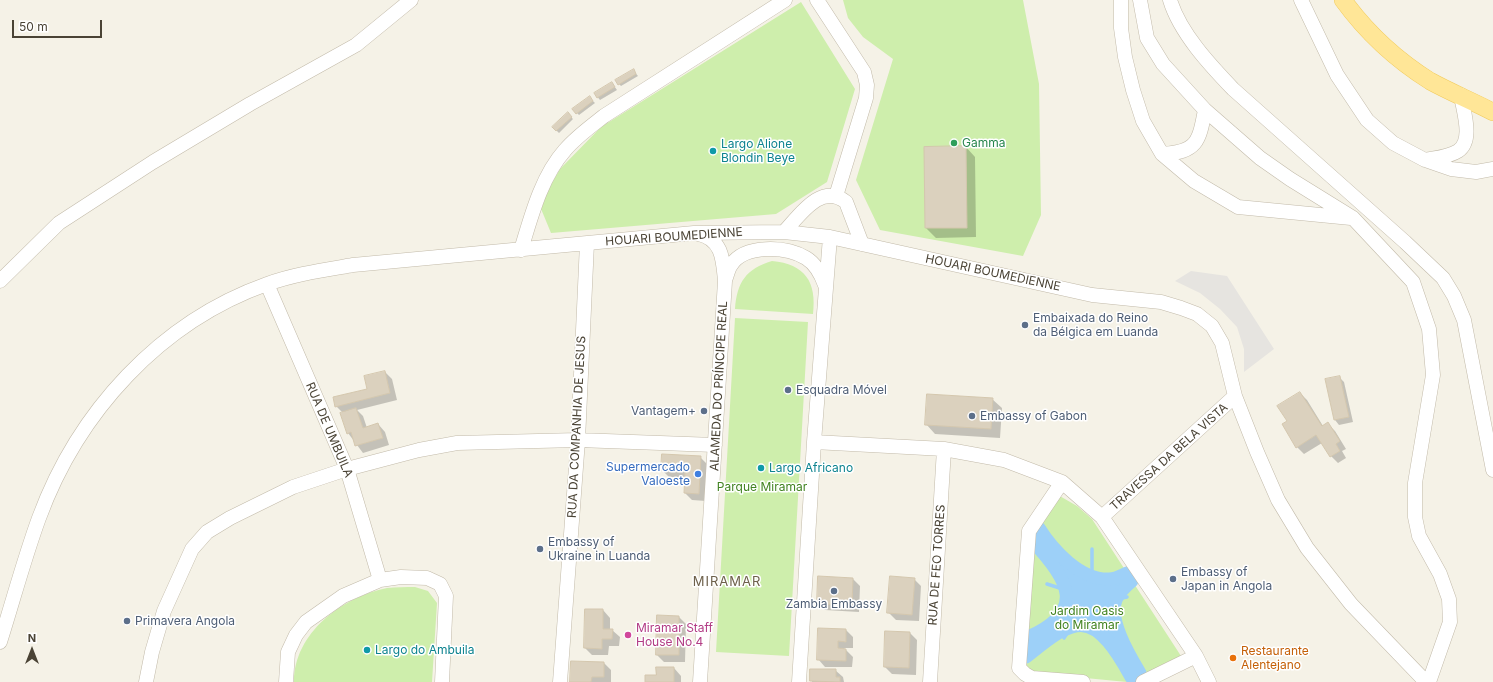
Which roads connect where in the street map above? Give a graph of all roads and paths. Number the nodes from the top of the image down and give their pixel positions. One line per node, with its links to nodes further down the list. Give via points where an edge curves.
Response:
1 (411, 0): 23 (street, via 356,45 192,138 59,223)
2 (785, 0): 22 (street, via 582,133 553,166 533,211)
3 (817, 0): 15 (street, via 864,72 867,85 866,98)
4 (1121, 0): 12 (street, via 1121,28 1133,90 1143,121)
5 (1140, 0): 10 (street, via 1147,38 1163,64)
6 (1170, 0): 33 (street, via 1182,26 1207,62 1233,89 1443,278 1464,320)
7 (1301, 0): 13 (street, via 1337,75 1367,120 1394,143)
8 (1343, 0): 9 (main road, via 1362,25 1392,55 1430,81)
9 (1460, 96): 11 (main road); 13 (street, via 1466,124 1464,142 1459,151)
10 (1205, 110): 12 (street, via 1199,137 1191,148 1180,153); 16 (street, via 1260,158 1290,180)
11 (1493, 112)
12 (1162, 154): 16 (street, via 1194,181 1238,207)
13 (1425, 160): 14 (street, via 1451,169 1476,172)
14 (1493, 169)
15 (836, 196): 17 (street, via 826,195 814,201); 21 (street, via 850,208)
16 (1353, 218): 49 (street, via 1413,282 1430,329 1433,375 1415,483 1415,518 1418,536 1440,574 1449,600 1450,622)
17 (784, 232): 18 (street, HOUARI BOUMEDIENNE); 19 (street, HOUARI BOUMEDIENNE)
18 (694, 233): 20 (street, HOUARI BOUMEDIENNE); 24 (street, ALAMEDA DO PRÍNCIPE REAL, via 704,235 714,242 723,255)
19 (830, 238): 21 (street, HOUARI BOUMEDIENNE); 26 (street, ALAMEDA DO PRÍNCIPE REAL)
20 (587, 244): 22 (street, HOUARI BOUMEDIENNE); 28 (street, RUA DA COMPANHIA DE JESUS)
21 (862, 244): 27 (street, HOUARI BOUMEDIENNE, via 1092,295 1161,302 1197,314 1212,326 1222,343)
22 (521, 250): 25 (street, HOUARI BOUMEDIENNE, via 353,265 300,274)
23 (0, 281)
24 (725, 282): 26 (street, ALAMEDA DO PRÍNCIPE REAL, via 731,265 744,254 773,249 790,251 806,258 818,270); 30 (street, ALAMEDA DO PRÍNCIPE REAL)
25 (267, 284): 32 (street, RUA DE UMBUILA); 37 (street, HOUARI BOUMEDIENNE, via 206,312 170,336 125,378 98,408 57,476 42,511)
26 (826, 288): 29 (street, ALAMEDA DO PRÍNCIPE REAL)
27 (1235, 396): 35 (street, TRAVESSA DA BELA VISTA); 49 (street, HOUARI BOUMEDIENNE, via 1278,500 1307,548 1352,604)
28 (578, 440): 30 (street); 32 (street, via 457,443); 42 (street, RUA DA COMPANHIA DE JESUS)
29 (814, 442): 31 (street); 44 (street, ALAMEDA DO PRÍNCIPE REAL)
30 (716, 445): 43 (street, ALAMEDA DO PRÍNCIPE REAL)
31 (944, 449): 34 (street, via 1004,460); 45 (street, RUA DE FEO TORRES)
32 (347, 469): 36 (street, RUA DE UMBUILA); 39 (street, via 293,487 207,532 192,550 164,612)
33 (1493, 470)
34 (1062, 482): 35 (street); 46 (street, via 1029,531 1020,668 1032,678)
35 (1102, 517): 38 (street)
36 (380, 580): 40 (street, via 343,596 306,622 288,652); 41 (street, via 401,577 427,578 440,584 446,596)
37 (0, 642)
38 (1196, 656): 47 (street); 48 (street)
39 (146, 682)
40 (286, 682)
41 (442, 682)
42 (560, 682)
43 (700, 682)
44 (799, 682)
45 (930, 682)
46 (1083, 682)
47 (1143, 682)
48 (1209, 682)
49 (1427, 682)

